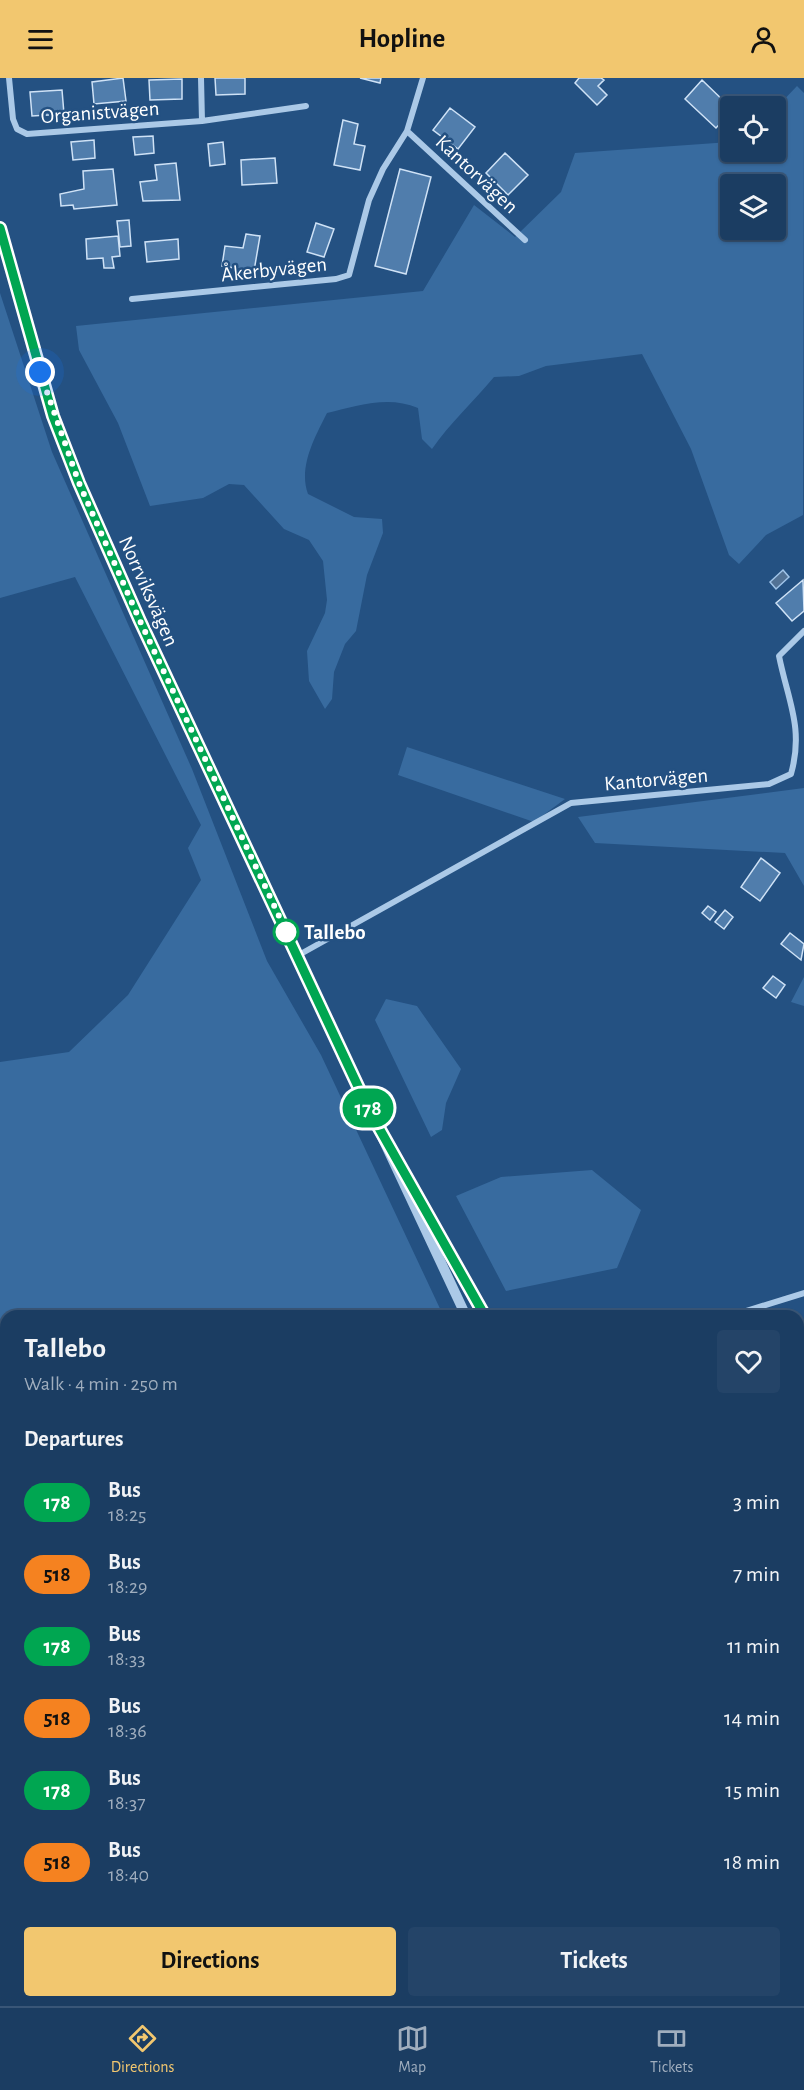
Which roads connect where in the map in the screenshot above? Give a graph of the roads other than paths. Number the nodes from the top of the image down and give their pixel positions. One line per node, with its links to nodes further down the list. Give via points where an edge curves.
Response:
1 (9, 78): 5 (street, Organistvägen, via 13,119 17,129 27,134)
2 (201, 78): 5 (street)
3 (423, 78): 6 (street, Åkerbyvägen)
4 (306, 106): 5 (street, Organistvägen)
5 (202, 121)
6 (407, 131): 8 (street, Kantorvägen); 9 (street, Åkerbyvägen, via 369,200 349,276)
7 (0, 228): 11 (street, Norrviksvägen, via 53,416 79,483)
8 (525, 240)
9 (132, 299)
10 (804, 631): 11 (street, Kantorvägen, via 779,656 802,732 802,748 791,774 769,784 571,803)
11 (297, 956): 12 (street, Norrviksvägen)
12 (370, 1112): 14 (street, Norrviksvägen); 15 (street, Norrviksvägen)
13 (804, 1293): 16 (street)
14 (462, 1310)
15 (482, 1310)
16 (749, 1310)

